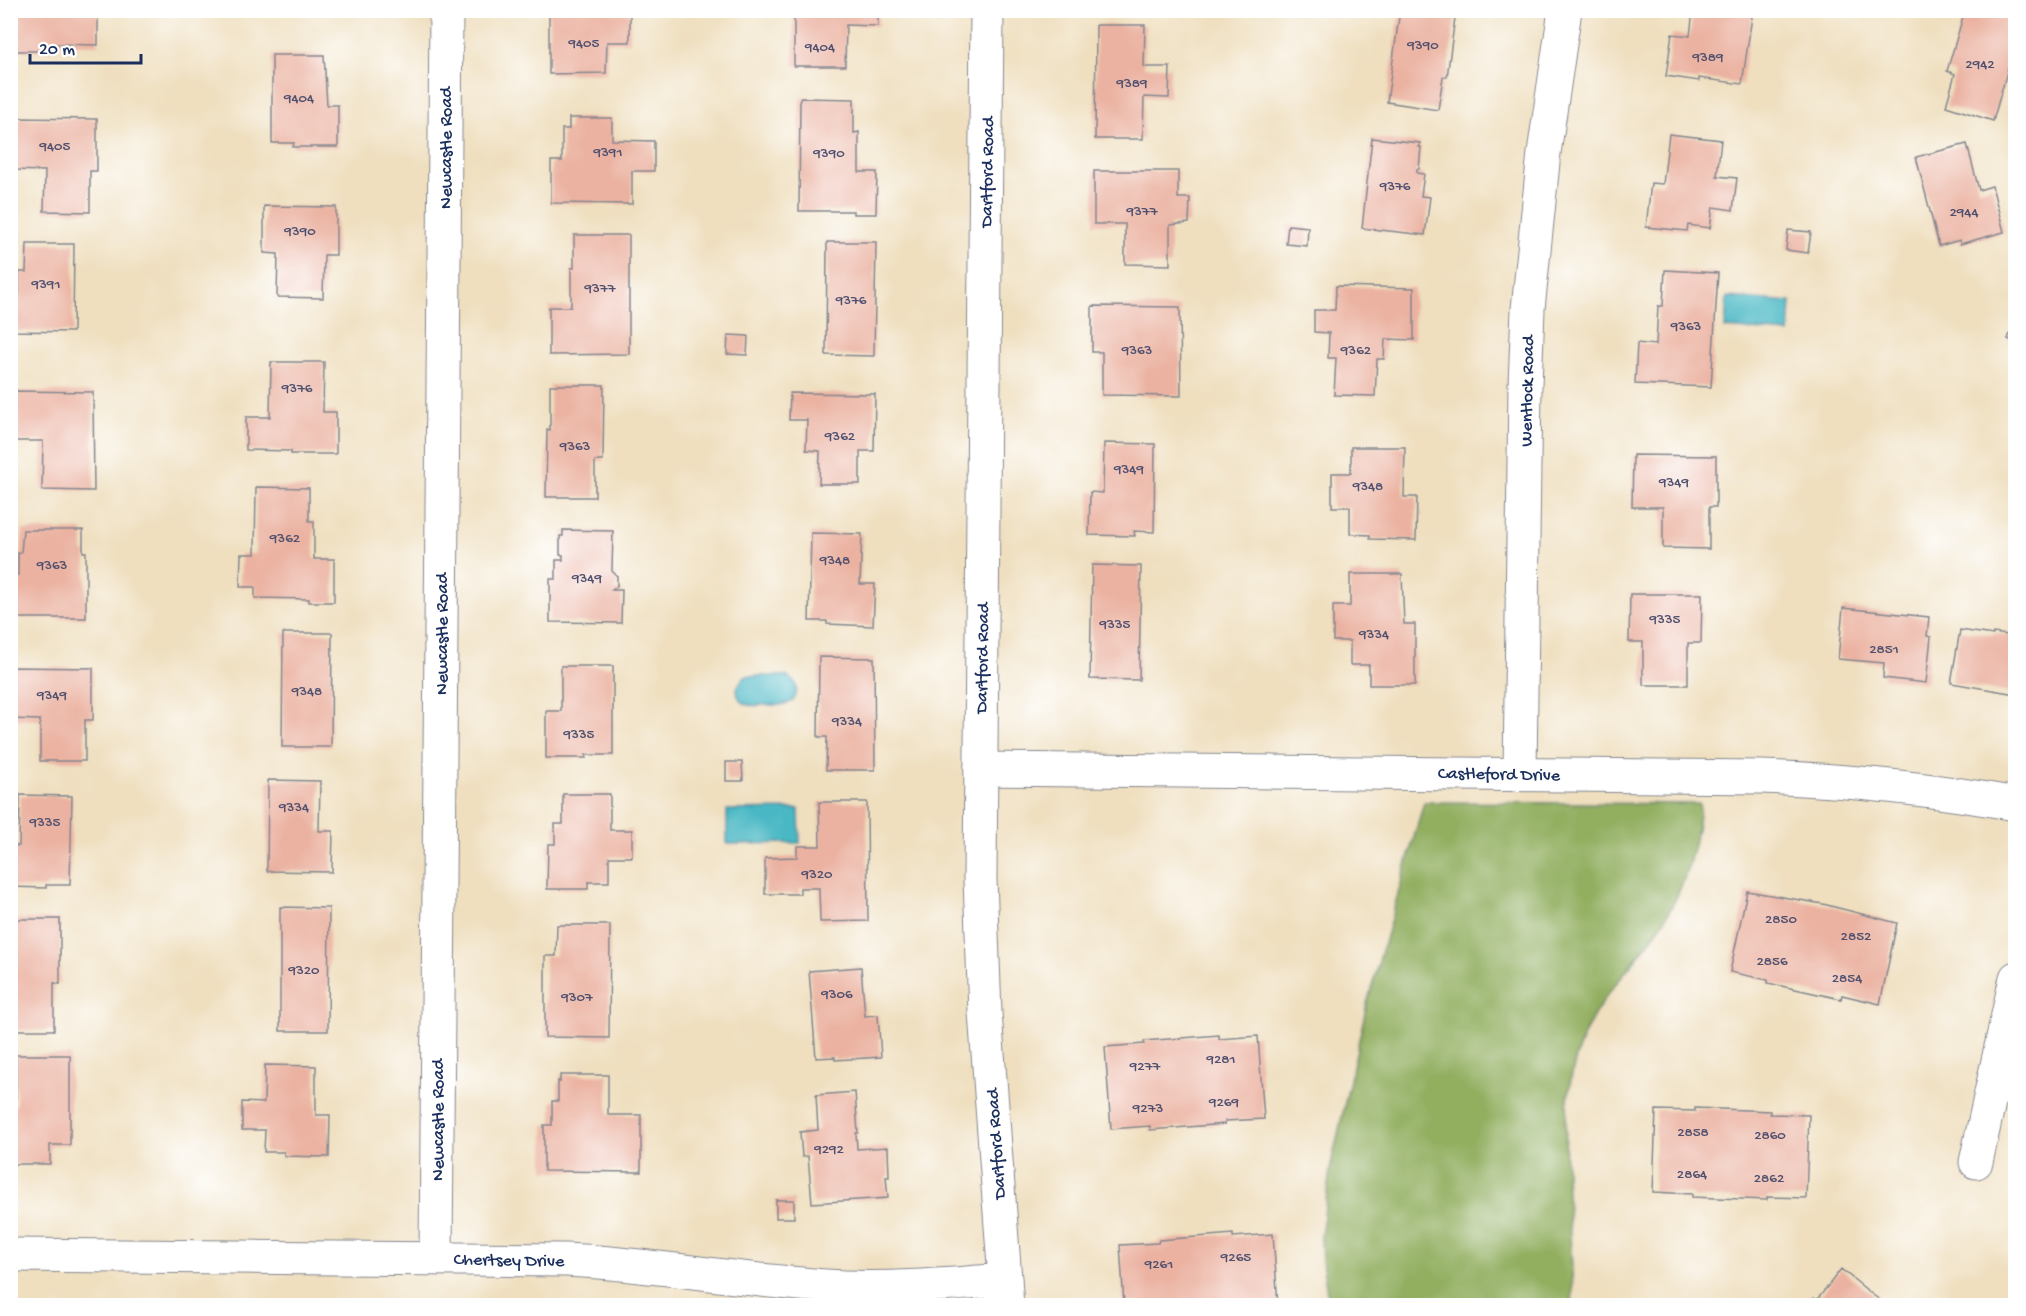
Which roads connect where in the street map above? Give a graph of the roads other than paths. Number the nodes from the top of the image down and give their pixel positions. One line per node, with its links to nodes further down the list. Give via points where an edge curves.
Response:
1 (446, 10): 10 (street, Newcastle Road)
2 (987, 10): 4 (street, Dartford Road)
3 (1565, 10): 5 (street, Wentlock Road, via 1544,153 1528,309)
4 (981, 769): 5 (street, Castleford Drive); 11 (street, Dartford Road, via 982,965)
5 (1520, 774): 6 (street, Castleford Drive, via 1842,781)
6 (2016, 804)
7 (2016, 978): 8 (street)
8 (1976, 1162)
9 (10, 1255): 10 (street, Chertsey Drive)
10 (436, 1258): 11 (street, Chertsey Drive, via 591,1261 785,1283)
11 (1006, 1293)

